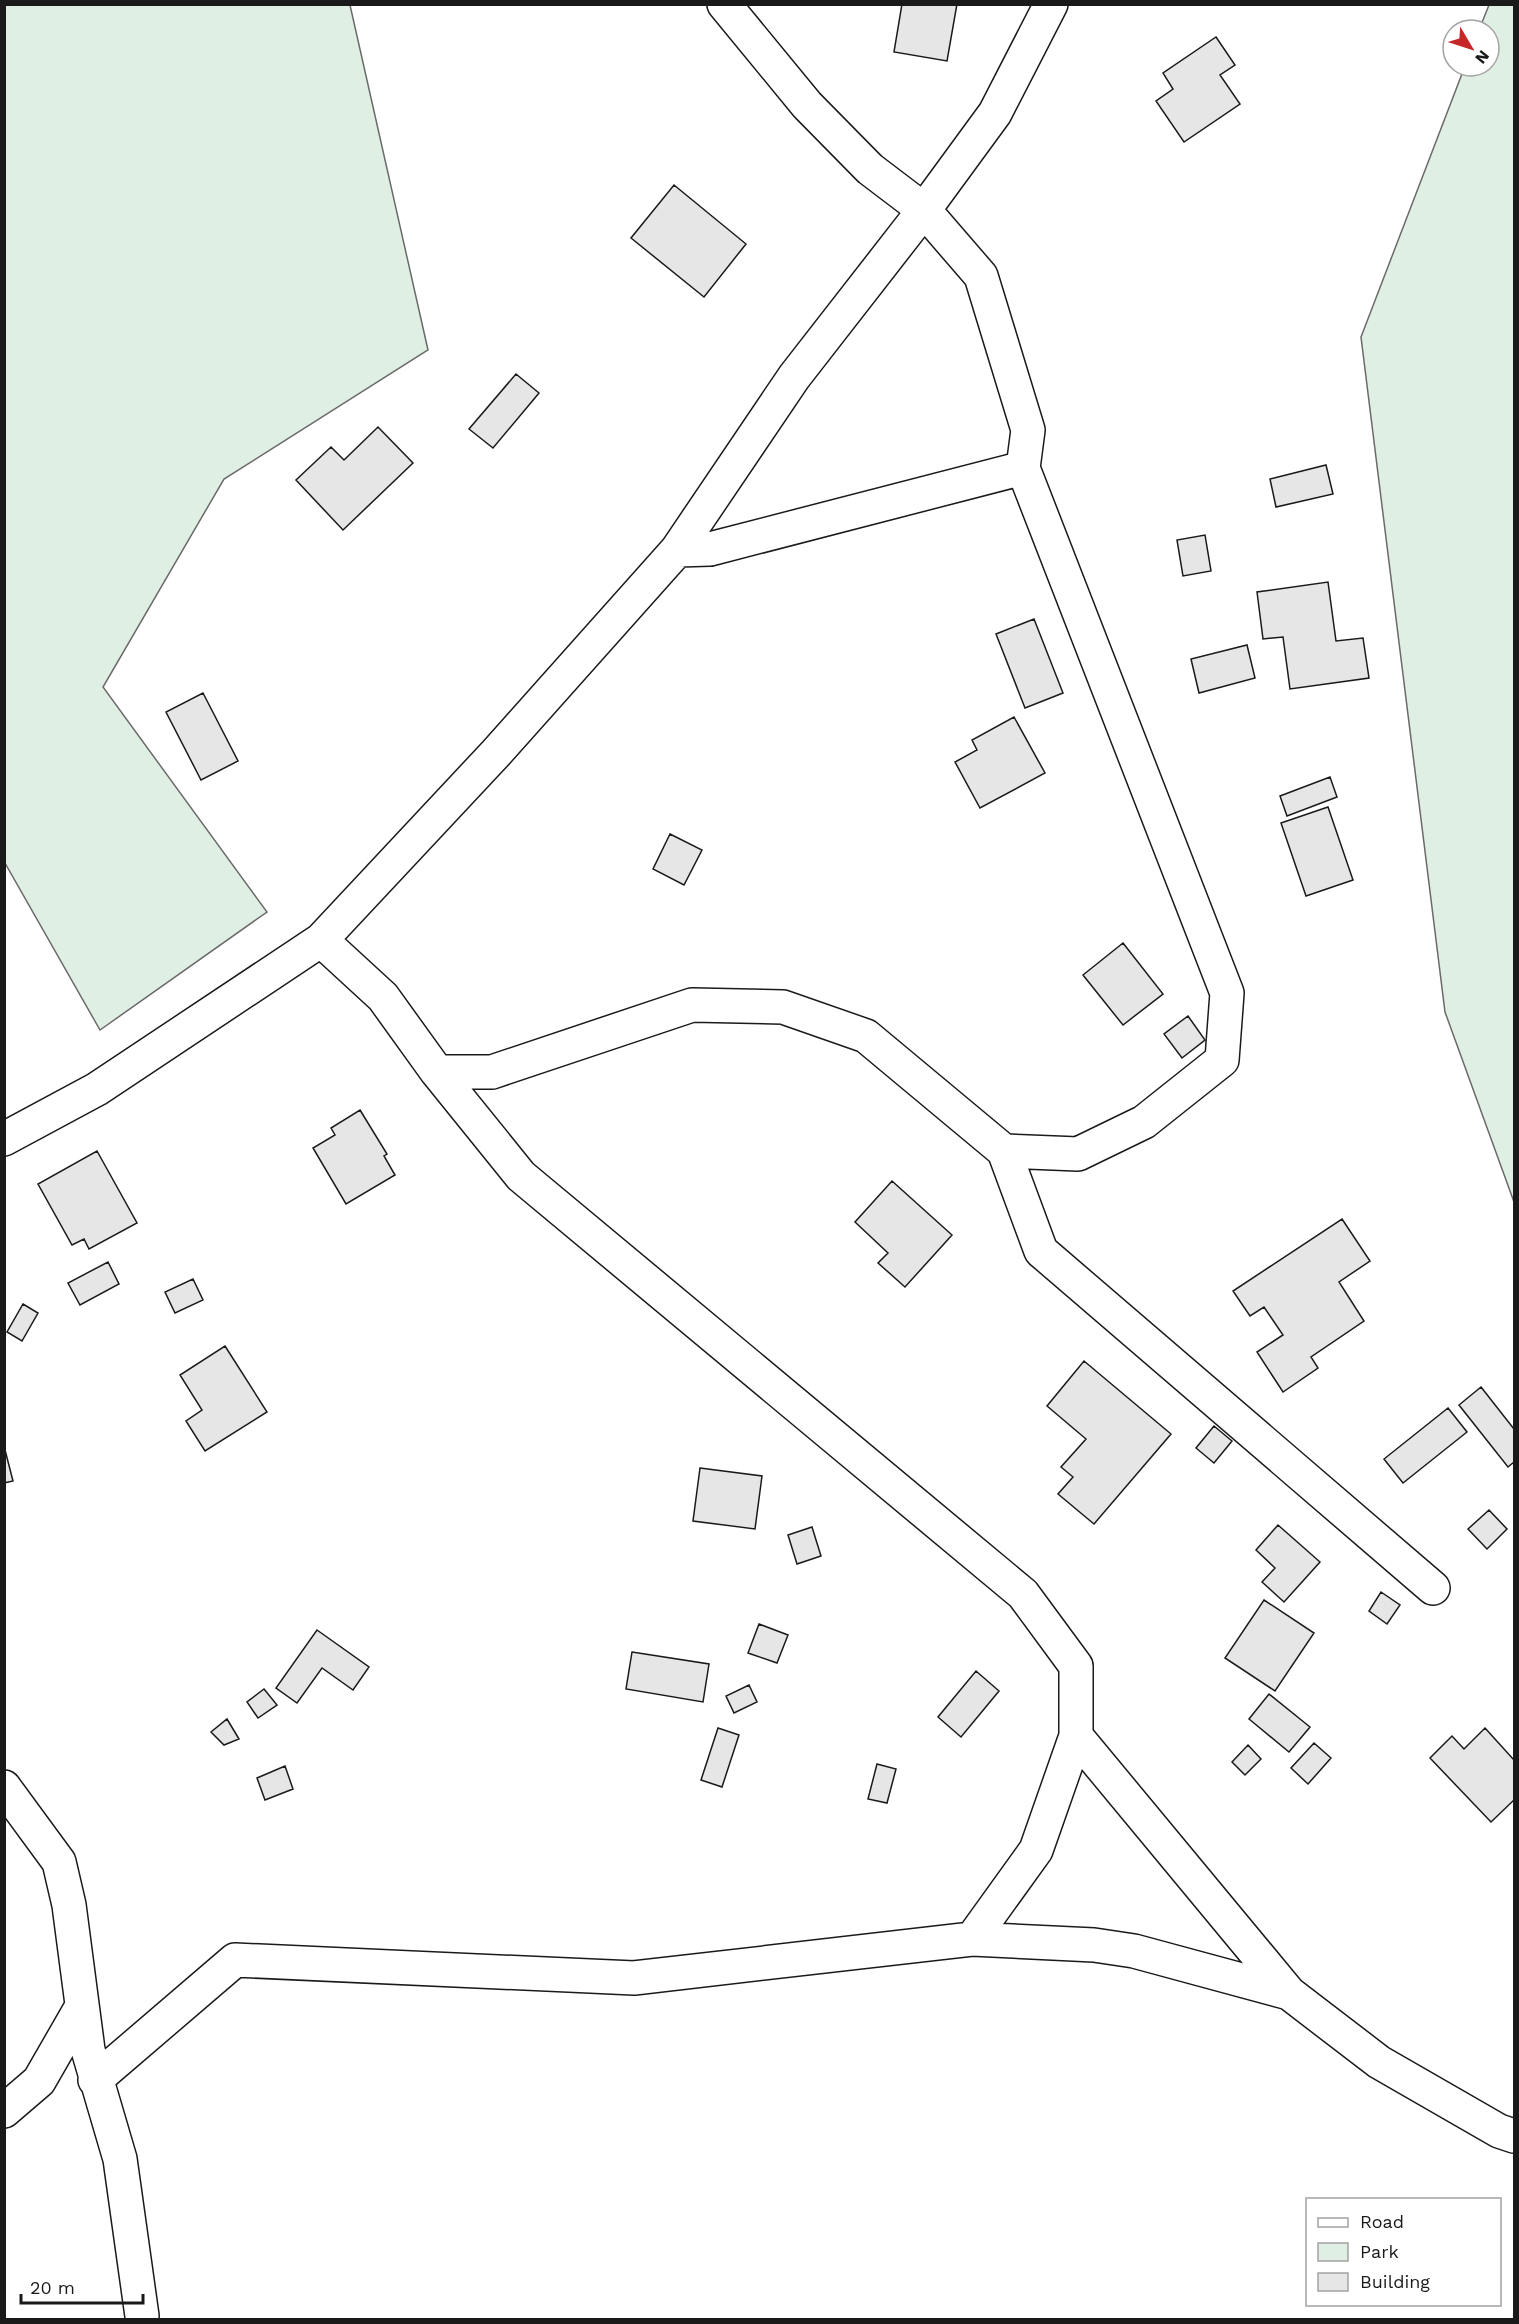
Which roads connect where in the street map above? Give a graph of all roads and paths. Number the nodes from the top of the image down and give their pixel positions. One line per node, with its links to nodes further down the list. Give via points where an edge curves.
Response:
1 (724, 4): 3 (street, via 807,105 870,169)
2 (1052, 4): 3 (street, via 995,113)
3 (924, 210): 4 (street, via 981,276 1028,430); 5 (street, via 794,377)
4 (1023, 468): 5 (street, via 710,549); 9 (street, via 1227,993 1222,1060 1144,1122 1078,1154)
5 (677, 550): 6 (street, via 504,744)
6 (321, 940): 7 (street, via 383,997); 8 (street, via 97,1089)
7 (436, 1072): 9 (street, via 492,1072 692,1005 783,1007 866,1036); 11 (street, via 521,1176 1023,1594 1076,1666)
8 (4, 1139)
9 (1004, 1151): 10 (street, via 1041,1251)
10 (1433, 1588)
11 (1076, 1736): 13 (street, via 1036,1850); 14 (street)
12 (4, 1787): 15 (street, via 59,1862 69,1905)
13 (972, 1939): 14 (street, via 1094,1945 1134,1951); 16 (street, via 634,1978 235,1960)
14 (1289, 1993): 18 (street, via 1379,2062 1499,2131)
15 (81, 2008): 16 (street); 17 (street, via 39,2081)
16 (95, 2080): 19 (street, via 120,2159)
17 (4, 2111)
18 (1515, 2136)
19 (142, 2316)

